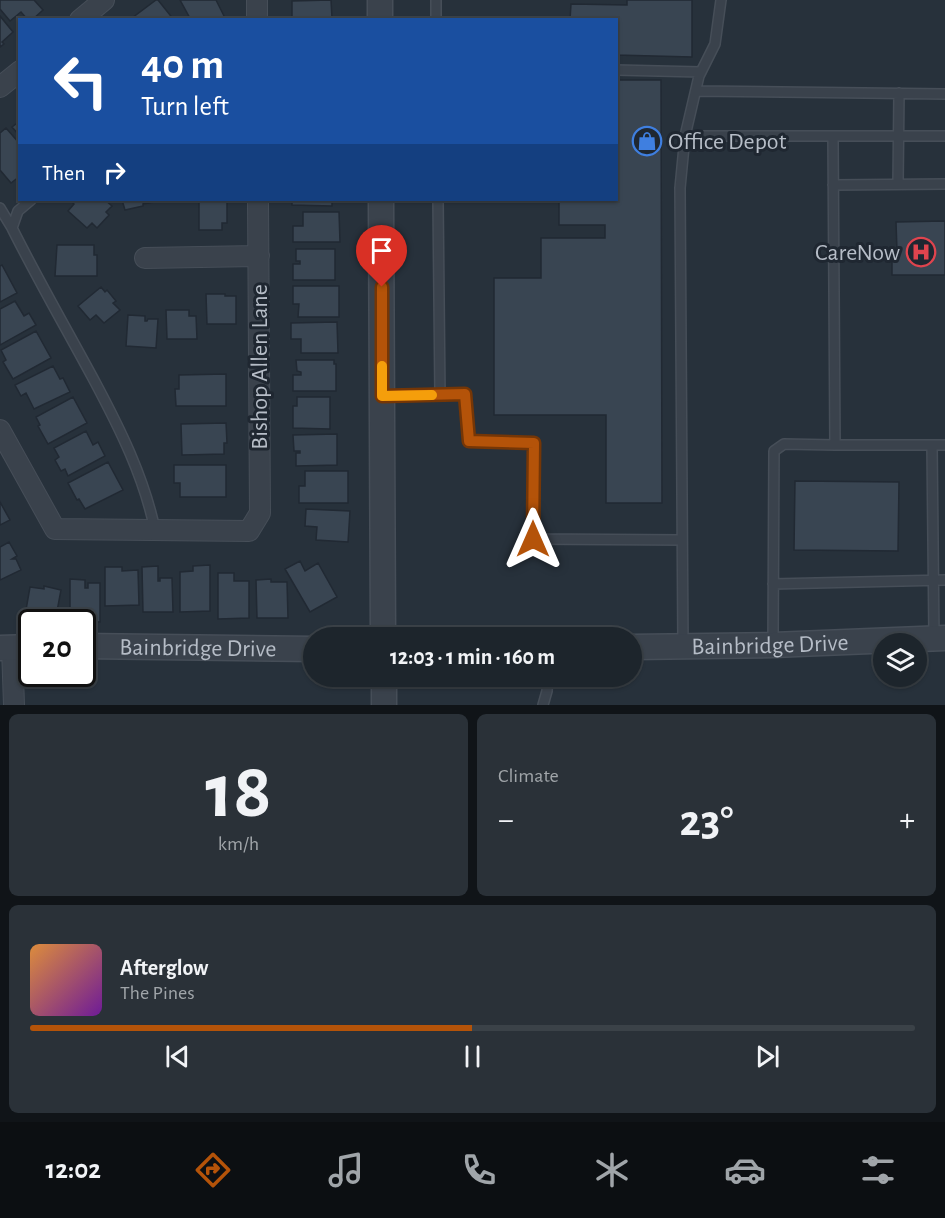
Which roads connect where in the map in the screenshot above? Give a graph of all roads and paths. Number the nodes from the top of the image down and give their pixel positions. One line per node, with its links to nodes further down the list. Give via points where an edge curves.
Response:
1 (104, 0): 6 (street)
2 (257, 0): 7 (street)
3 (380, 0): 8 (street)
4 (436, 0): 9 (lane)
5 (721, 0): 11 (lane, via 715,44)
6 (82, 18)
7 (257, 18)
8 (380, 18)
9 (436, 18)
10 (618, 70): 11 (lane)
11 (701, 72): 14 (lane)
12 (18, 73): 13 (street)
13 (0, 87)
14 (696, 91): 15 (lane); 17 (lane)
15 (898, 93): 16 (lane); 20 (lane)
16 (945, 94)
17 (686, 136): 19 (lane); 39 (lane, via 680,188)
18 (945, 136): 20 (lane)
19 (833, 137): 20 (lane); 21 (lane)
20 (897, 137): 22 (lane)
21 (833, 184): 22 (lane); 35 (lane)
22 (898, 184): 23 (lane)
23 (945, 184)
24 (30, 201): 29 (lane, via 18,211)
25 (258, 201): 30 (street, Bishop Allen Lane)
26 (381, 201): 33 (street)
27 (438, 201): 32 (lane)
28 (0, 208): 29 (lane)
29 (12, 228): 38 (lane, via 132,457)
30 (259, 256): 31 (street); 38 (street, Bishop Allen Lane, via 260,513 249,531)
31 (145, 258)
32 (441, 395): 33 (lane); 39 (lane, via 465,394 469,441 534,443 533,539)
33 (382, 396): 43 (street)
34 (0, 429): 38 (street, via 55,529)
35 (835, 445): 36 (lane); 42 (lane, via 784,444 774,451)
36 (932, 445): 37 (lane); 40 (lane)
37 (945, 445)
38 (155, 530)
39 (682, 540): 45 (lane)
40 (933, 580): 41 (lane); 42 (lane); 44 (lane)
41 (945, 580)
42 (773, 584): 46 (lane)
43 (383, 627)
44 (940, 638): 46 (street, Bainbridge Drive)
45 (683, 645): 46 (street, Bainbridge Drive); 48 (street, Bainbridge Drive)
46 (773, 645)
47 (96, 646): 50 (street, Bainbridge Drive)
48 (642, 647)
49 (15, 648): 53 (street)
50 (303, 649)
51 (384, 687): 54 (street)
52 (547, 687): 55 (lane)
53 (14, 705)
54 (384, 705)
55 (543, 705)

